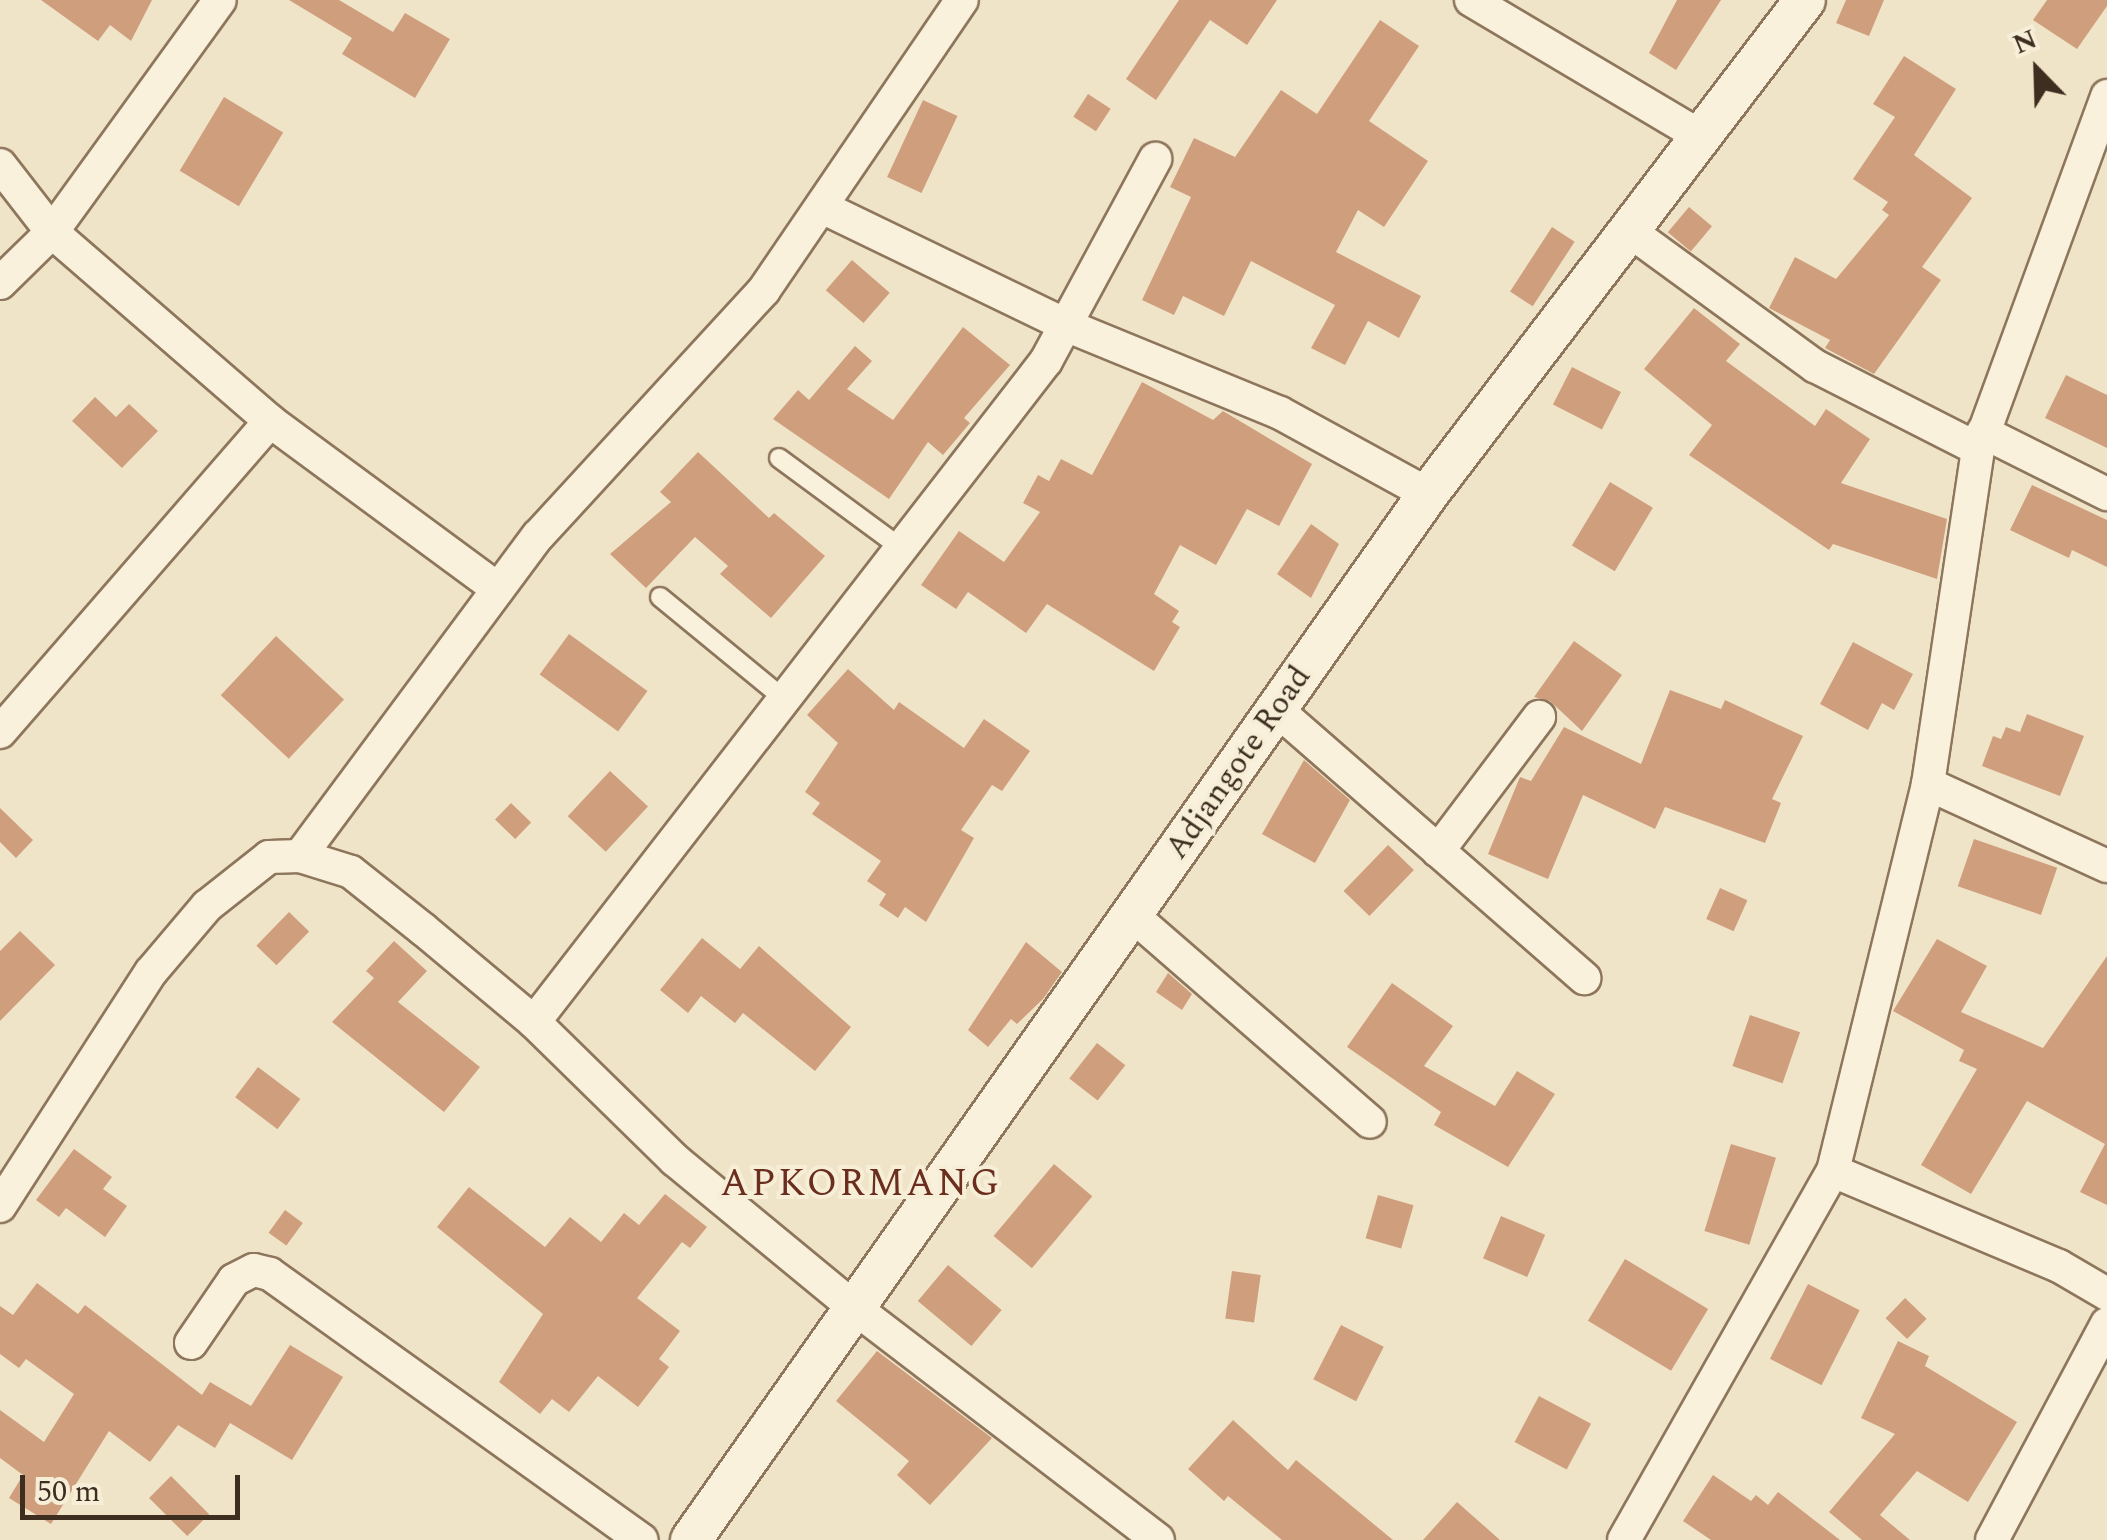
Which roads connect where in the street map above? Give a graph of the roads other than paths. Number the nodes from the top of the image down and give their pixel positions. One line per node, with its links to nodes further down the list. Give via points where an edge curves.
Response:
1 (220, 0): 10 (street)
2 (962, 0): 9 (street)
3 (1472, 0): 6 (street)
4 (1806, 0): 6 (street, Adjangote Road)
5 (2105, 108): 15 (street)
6 (1702, 137): 11 (street, Adjangote Road)
7 (1154, 159): 13 (street)
8 (0, 165): 10 (street)
9 (822, 208): 13 (street); 20 (street, via 764,290 538,536)
10 (52, 232): 12 (street); 14 (street)
11 (1631, 232): 15 (street, via 1815,366); 17 (street, Adjangote Road)
12 (0, 283)
13 (1068, 326): 17 (street, via 1280,413); 19 (street)
14 (270, 421): 20 (street); 25 (street)
15 (1981, 441): 18 (street); 26 (street)
16 (778, 458): 19 (lane)
17 (1428, 494): 23 (street, Adjangote Road)
18 (2107, 494)
19 (901, 548): 22 (street)
20 (498, 589): 28 (street)
21 (660, 597): 22 (lane)
22 (784, 699): 32 (street)
23 (1277, 710): 27 (street); 30 (street, Adjangote Road)
24 (1540, 717): 27 (street)
25 (0, 732)
26 (1928, 784): 29 (street); 34 (street)
27 (1438, 851): 31 (street)
28 (300, 856): 32 (street, via 352,872); 35 (street, via 269,857 207,906 151,972)
29 (2107, 866)
30 (1132, 915): 33 (street); 37 (street, Adjangote Road)
31 (1584, 978)
32 (534, 1022): 37 (street, via 675,1160)
33 (1370, 1122)
34 (1834, 1171): 36 (street, via 2059,1266); 43 (street)
35 (0, 1206)
36 (2107, 1294)
37 (856, 1309): 41 (street, Adjangote Road); 42 (street)
38 (2107, 1324): 44 (street)
39 (191, 1343): 40 (street, via 234,1280 254,1270 270,1274)
40 (642, 1540)
41 (691, 1540)
42 (1158, 1540)
43 (1624, 1540)
44 (1992, 1540)

